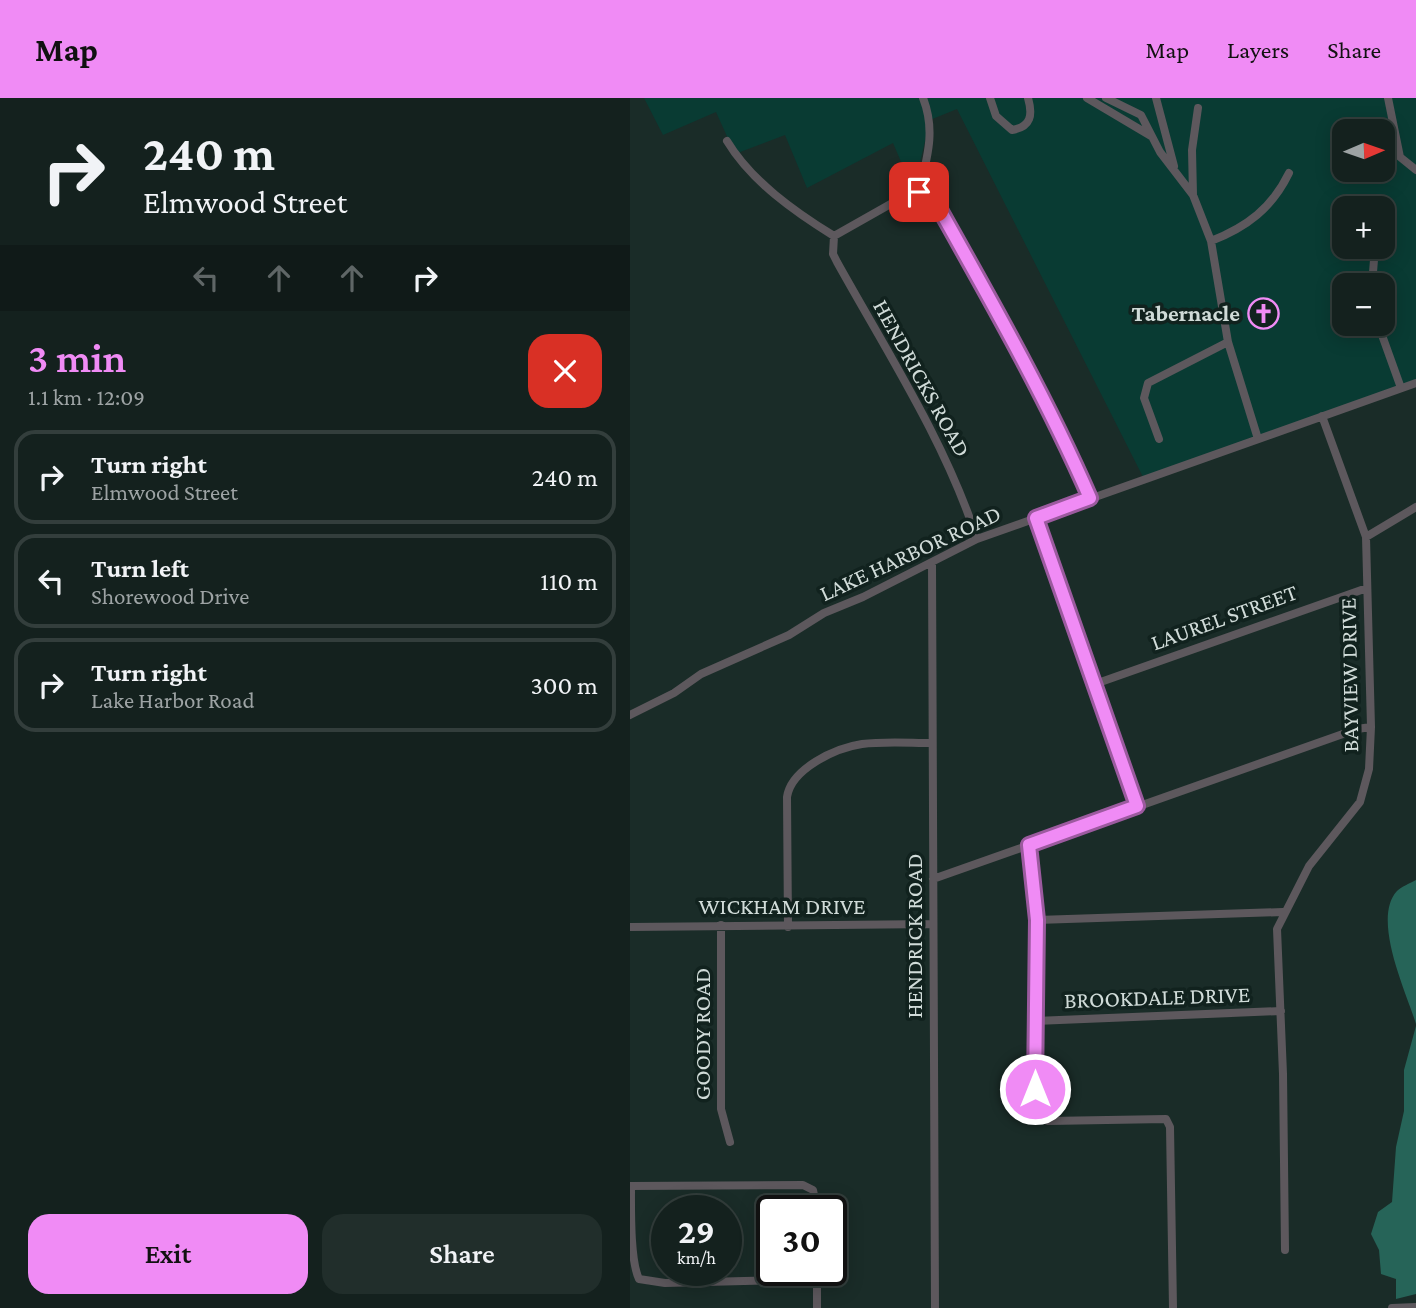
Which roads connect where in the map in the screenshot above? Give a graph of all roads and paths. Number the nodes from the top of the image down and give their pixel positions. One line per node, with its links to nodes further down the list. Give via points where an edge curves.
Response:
1 (923, 98): 14 (street, via 932,135)
2 (990, 98): 3 (street, via 996,116 1012,130 1029,121)
3 (1028, 98)
4 (1087, 98): 9 (street)
5 (1106, 98): 9 (street, via 1141,115)
6 (1156, 98): 11 (street)
7 (1388, 98): 12 (street, via 1400,157)
8 (1198, 108): 15 (street, via 1192,150)
9 (1153, 138): 11 (street)
10 (727, 142): 16 (street, via 796,213)
11 (1176, 170): 15 (street)
12 (1416, 170)
13 (1289, 173): 17 (street, via 1265,209 1243,227)
14 (919, 192): 16 (street); 25 (street, via 935,201 1035,379)
15 (1193, 195): 17 (street)
16 (834, 236): 29 (street, HENDRICKS ROAD, via 833,254 932,433 959,487)
17 (1211, 241): 19 (street)
18 (1382, 336): 21 (street)
19 (1228, 342): 23 (street, via 1148,383 1144,398); 24 (street)
20 (1416, 383): 21 (street, LAKE HARBOR ROAD)
21 (1401, 388): 22 (street, LAKE HARBOR ROAD)
22 (1322, 416): 24 (street, LAKE HARBOR ROAD); 28 (street, BAYVIEW DRIVE)
23 (1160, 439)
24 (1258, 439): 25 (street, LAKE HARBOR ROAD)
25 (1090, 498): 27 (street, LAKE HARBOR ROAD)
26 (1416, 507): 28 (street)
27 (1036, 518): 29 (street, LAKE HARBOR ROAD); 32 (street)
28 (1366, 537): 31 (street, BAYVIEW DRIVE)
29 (977, 539): 30 (street, LAKE HARBOR ROAD)
30 (932, 563): 33 (street, LAKE HARBOR ROAD, via 701,674); 35 (street, HENDRICK ROAD)
31 (1367, 588): 32 (street, LAUREL STREET); 34 (street, BAYVIEW DRIVE)
32 (1095, 684): 36 (street)
33 (630, 715)
34 (1371, 727): 36 (street); 39 (street, BAYVIEW DRIVE, via 1369,769 1360,802 1310,866)
35 (932, 743): 38 (street, HENDRICK ROAD); 44 (street, via 863,744 846,748 796,775 787,797)
36 (1137, 806): 37 (street)
37 (1029, 845): 38 (street); 40 (street)
38 (933, 879): 41 (street, HENDRICK ROAD)
39 (1283, 912): 40 (street); 45 (street, BAYVIEW DRIVE, via 1276,949)
40 (1037, 920): 46 (street)
41 (933, 924): 44 (street, WICKHAM DRIVE); 55 (street, HENDRICK ROAD)
42 (721, 925): 43 (street, WICKHAM DRIVE); 44 (street, WICKHAM DRIVE); 47 (street, GOODY ROAD, via 721,1109)
43 (630, 927)
44 (788, 927)
45 (1282, 1011): 46 (street, BROOKDALE DRIVE); 50 (street, BAYVIEW DRIVE)
46 (1035, 1021): 56 (street, via 1035,1111 1039,1118 1166,1119 1171,1127)
47 (730, 1142)
48 (631, 1186): 49 (street, via 803,1185); 51 (street, via 631,1259 639,1279 664,1283)
49 (814, 1195)
50 (1285, 1250)
51 (756, 1278)
52 (817, 1286): 54 (street)
53 (1416, 1307): 57 (street)
54 (817, 1308)
55 (935, 1308)
56 (1173, 1308)
57 (1392, 1308)

